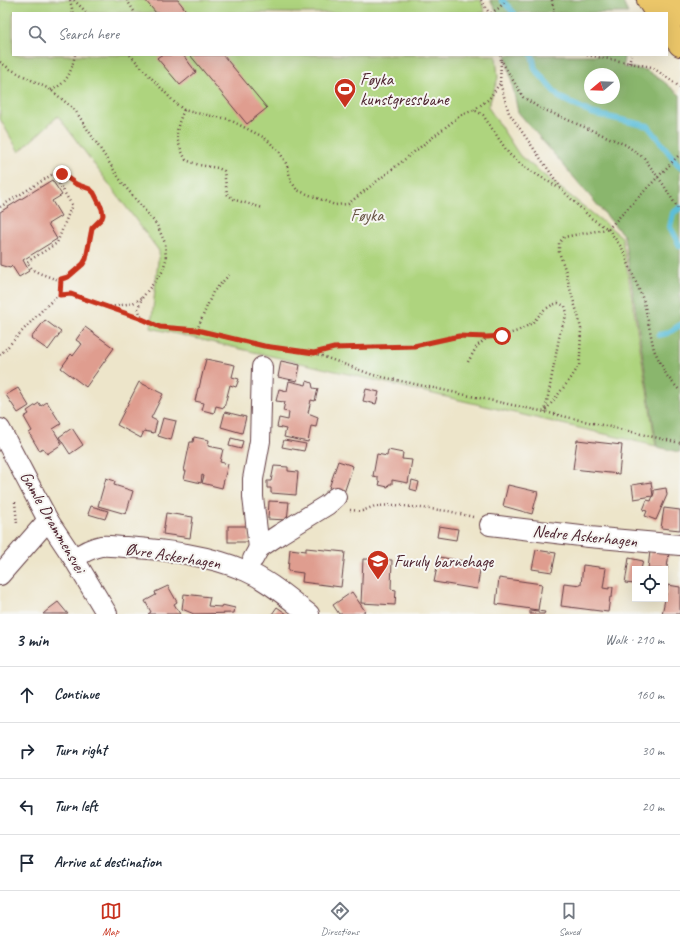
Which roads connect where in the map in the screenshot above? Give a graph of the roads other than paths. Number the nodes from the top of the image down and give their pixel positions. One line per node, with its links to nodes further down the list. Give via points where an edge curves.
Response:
1 (648, 0): 3 (main road)
2 (671, 0): 4 (main road)
3 (655, 12)
4 (680, 16)
5 (668, 29): 6 (main road)
6 (680, 45)
7 (262, 367): 13 (street, via 260,441 253,479)
8 (0, 429): 10 (street, Gamle Drammensvei)
9 (334, 499): 13 (street)
10 (48, 520): 14 (street, Gamle Drammensvei); 16 (street)
11 (490, 525): 12 (street, Nedre Askerhagen)
12 (680, 545)
13 (259, 548): 15 (street)
14 (74, 559): 15 (street, Øvre Askerhagen, via 84,552 103,546 140,548 201,557); 17 (street, Gamle Drammensvei)
15 (247, 572): 18 (street, Øvre Askerhagen, via 270,585)
16 (0, 575)
17 (107, 614)
18 (309, 614)

